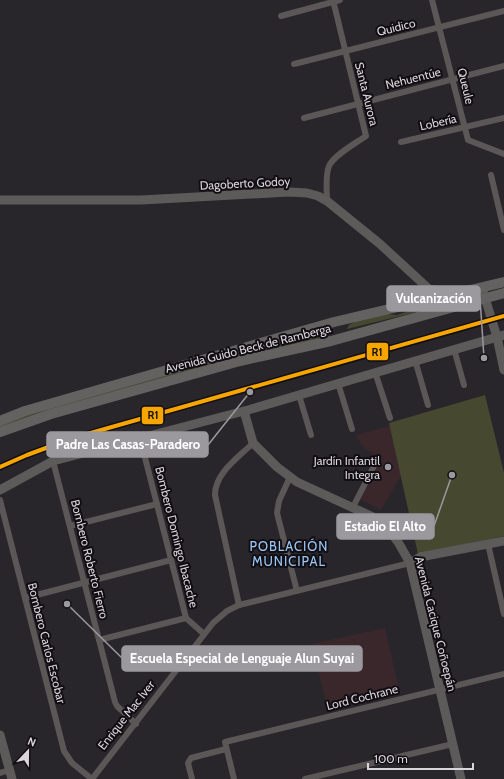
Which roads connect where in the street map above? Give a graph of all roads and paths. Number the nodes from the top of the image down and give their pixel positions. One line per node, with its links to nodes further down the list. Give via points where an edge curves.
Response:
1 (340, 0): 3 (street)
2 (432, 0): 6 (street, Queule)
3 (333, 1): 5 (street); 7 (street, Santa Aurora)
4 (504, 11): 6 (street, Quidico)
5 (281, 16)
6 (439, 27): 7 (street, Quidico); 10 (street, Queule)
7 (345, 51): 8 (street, Quidico); 11 (street, Santa Aurora)
8 (294, 64)
9 (504, 66): 10 (street, Nehuentúe)
10 (452, 79): 11 (street, Nehuentúe); 14 (street, Queule)
11 (358, 104): 12 (street, Nehuentúe); 19 (street, Santa Aurora, via 366,136 329,165)
12 (304, 118)
13 (504, 118): 14 (street, Lobería)
14 (465, 127): 15 (street, Lobería); 16 (street, Queule, via 468,140)
15 (401, 142)
16 (504, 154)
17 (491, 175): 20 (street)
18 (0, 200): 19 (street, Dagoberto Godoy, via 141,200 301,192 314,194)
19 (327, 201): 24 (street, Dagoberto Godoy, via 380,244)
20 (504, 230)
21 (504, 282): 22 (main road, Avenida Guido Beck de Ramberga)
22 (484, 292): 23 (main road, Avenida Guido Beck de Ramberga); 24 (main road, Avenida Guido Beck de Ramberga); 25 (main road, Avenida Guido Beck de Ramberga); 27 (street)
23 (504, 292)
24 (431, 295): 25 (street, Dagoberto Godoy, via 435,306); 26 (main road, Avenida Guido Beck de Ramberga, via 415,304)
25 (444, 309): 28 (main road, Avenida Guido Beck de Ramberga)
26 (334, 322): 28 (main road); 39 (main road, Avenida Guido Beck de Ramberga, via 25,411)
27 (500, 336): 29 (street); 31 (street)
28 (339, 339): 41 (main road, Avenida Guido Beck de Ramberga, via 233,363 51,414)
29 (454, 349): 30 (street); 34 (street)
30 (415, 360): 32 (street); 36 (street)
31 (504, 370)
32 (376, 372): 33 (street); 38 (street)
33 (338, 383): 35 (street); 40 (street)
34 (464, 385)
35 (299, 395): 37 (street); 42 (street)
36 (428, 405)
37 (244, 411): 43 (street); 44 (street, Avenida Cacique Coñoepán)
38 (390, 418)
39 (0, 421)
40 (352, 429)
41 (0, 432)
42 (311, 435)
43 (140, 438): 45 (street); 50 (street, Bombero Domingo Ibacache)
44 (253, 443): 47 (street, Avenida Cacique Coñoepán); 60 (street, via 221,474 214,495)
45 (53, 461): 48 (street); 52 (street, Bombero Roberto Fierro)
46 (375, 464): 51 (street)
47 (290, 478): 51 (street, Avenida Cacique Coñoepán); 58 (street, via 279,501 277,513)
48 (0, 490)
49 (0, 500): 59 (street, Bombero Carlos Escobar)
50 (157, 504): 52 (street); 55 (street, Bombero Domingo Ibacache)
51 (353, 508): 56 (street, Avenida Cacique Coñoepán, via 373,517 389,530)
52 (70, 526): 57 (street, Bombero Roberto Fierro)
53 (504, 541): 54 (street, Enrique Mac Iver)
54 (488, 544): 56 (street, Enrique Mac Iver, via 420,557); 61 (street)
55 (171, 560): 57 (street); 62 (street, Bombero Domingo Ibacache)
56 (410, 563): 58 (street, Enrique Mac Iver); 66 (street, Avenida Cacique Coñoepán)
57 (84, 583): 59 (street); 64 (street, Bombero Roberto Fierro)
58 (297, 591): 60 (street, Enrique Mac Iver)
59 (25, 598): 73 (street, Bombero Carlos Escobar, via 64,751 72,763)
60 (239, 605): 63 (street, Enrique Mac Iver, via 222,614)
61 (504, 614)
62 (186, 618): 63 (street, Bombero Domingo Ibacache); 64 (street)
63 (204, 634): 67 (street, Enrique Mac Iver)
64 (99, 640): 67 (street, Bombero Roberto Fierro, via 116,706)
65 (504, 674): 66 (street, Lord Cochrane)
66 (440, 689): 69 (street, Avenida Cacique Coñoepán); 70 (street, Lord Cochrane)
67 (136, 724): 73 (street, Enrique Mac Iver)
68 (0, 736): 72 (street)
69 (453, 744): 76 (street); 77 (street, Avenida Cacique Coñoepán)
70 (226, 745): 74 (street, Lord Cochrane, via 191,758 188,763); 75 (street)
71 (0, 773): 72 (street)
72 (11, 775)
73 (92, 779)
74 (192, 779)
75 (234, 779)
76 (305, 779)
77 (461, 779)

